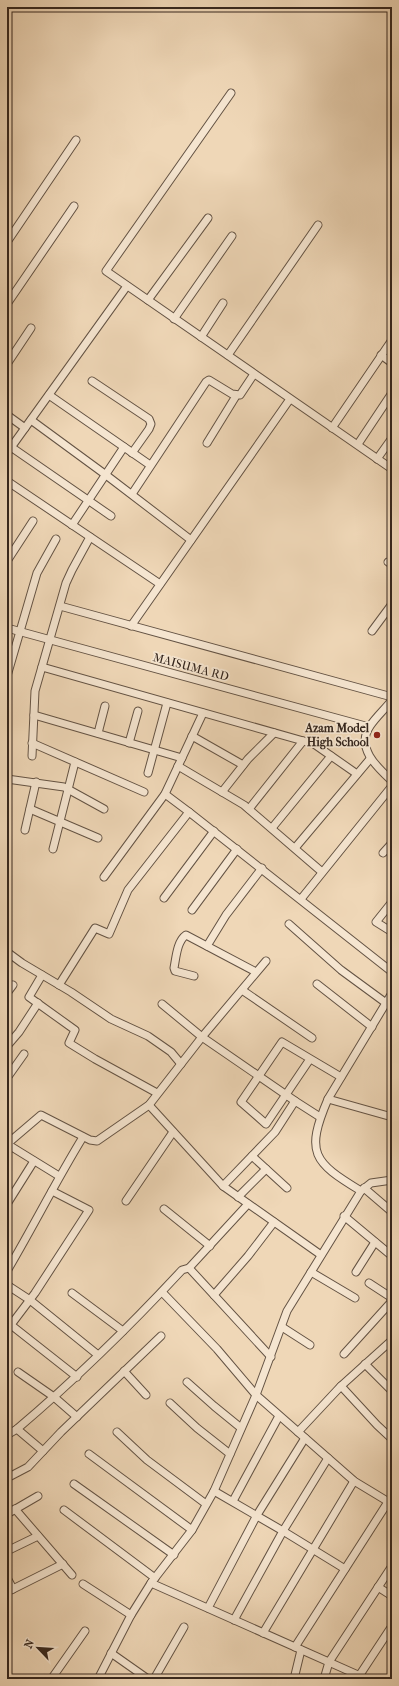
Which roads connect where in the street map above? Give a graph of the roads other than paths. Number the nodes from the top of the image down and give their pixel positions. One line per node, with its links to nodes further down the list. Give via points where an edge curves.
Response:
1 (231, 93): 8 (street, via 107,268 109,274)
2 (76, 140): 7 (street)
3 (74, 206): 11 (street)
4 (208, 218): 9 (street)
5 (318, 225): 16 (street)
6 (232, 236): 12 (street)
7 (7, 242)
8 (127, 286): 9 (street); 23 (street)
9 (148, 300): 12 (street)
10 (223, 303): 14 (street)
11 (7, 304)
12 (174, 319): 14 (street)
13 (31, 328): 19 (street)
14 (201, 337): 16 (street)
15 (392, 340): 17 (street)
16 (228, 355): 20 (street)
17 (381, 355): 18 (street); 29 (street)
18 (392, 363)
19 (7, 364)
20 (254, 374): 24 (street, via 240,395); 25 (street)
21 (92, 381): 35 (street, via 149,419 149,430)
22 (392, 393): 32 (street)
23 (49, 395): 27 (street); 33 (street)
24 (236, 396): 31 (street); 37 (street, via 209,380 206,382)
25 (290, 399): 29 (street); 48 (street)
26 (7, 415): 28 (street)
27 (31, 420): 28 (street); 39 (street)
28 (25, 428): 34 (street)
29 (332, 428): 32 (street)
30 (392, 438): 36 (street)
31 (207, 443)
32 (358, 444): 36 (street)
33 (124, 447): 35 (street); 39 (street)
34 (9, 450): 42 (street)
35 (132, 453): 37 (street)
36 (377, 459): 38 (street)
37 (150, 465): 41 (street)
38 (392, 469)
39 (106, 475): 41 (street); 42 (street)
40 (7, 481): 45 (street)
41 (132, 494): 48 (street)
42 (89, 500): 43 (street); 45 (street)
43 (111, 516)
44 (33, 521): 49 (street)
45 (72, 525): 46 (street)
46 (90, 537): 50 (street); 52 (street, via 72,570)
47 (56, 539): 56 (street, via 37,572)
48 (191, 540): 50 (street)
49 (7, 561)
50 (160, 584): 53 (street)
51 (392, 604): 55 (street)
52 (60, 606): 53 (street); 57 (street)
53 (131, 626): 60 (street)
54 (7, 628): 56 (street, MAISUMA RD)
55 (372, 631)
56 (20, 632): 57 (street, MAISUMA RD); 59 (street)
57 (51, 640): 58 (street); 66 (street, MAISUMA RD)
58 (42, 667): 61 (street); 65 (street, via 34,690)
59 (7, 676)
60 (392, 699): 66 (street)
61 (167, 703): 64 (street); 73 (street)
62 (105, 706): 67 (street)
63 (138, 711): 72 (street)
64 (203, 713): 68 (street); 69 (street)
65 (34, 715): 67 (street); 71 (street)
66 (369, 727): 77 (street, via 366,747)
67 (98, 733): 72 (street)
68 (274, 733): 70 (street); 79 (street)
69 (192, 736): 76 (street); 79 (street)
70 (303, 741): 75 (street, via 314,744); 93 (street)
71 (32, 743): 74 (street); 78 (street)
72 (129, 743): 73 (street)
73 (154, 750): 76 (street); 81 (street)
74 (32, 756)
75 (331, 756): 82 (street); 96 (street)
76 (182, 758): 80 (street)
77 (370, 759): 82 (street); 84 (street)
78 (75, 762): 87 (street); 88 (street)
79 (243, 765): 89 (street)
80 (178, 766): 89 (street); 90 (street)
81 (148, 773)
82 (357, 774): 101 (street)
83 (7, 779): 85 (street)
84 (392, 781)
85 (36, 782): 87 (street); 91 (street)
86 (392, 786): 106 (street)
87 (68, 789): 92 (street); 95 (street)
88 (144, 792)
89 (222, 792): 93 (street)
90 (166, 794): 94 (street); 107 (street)
91 (30, 809): 95 (street); 97 (street)
92 (104, 809)
93 (249, 809): 96 (street)
94 (189, 812): 98 (street); 123 (street, via 128,890 109,934 95,928)
95 (60, 822): 99 (street); 102 (street)
96 (272, 828): 101 (street)
97 (25, 830)
98 (214, 831): 103 (street); 108 (street)
99 (98, 838)
100 (392, 843): 104 (street)
101 (295, 848): 106 (street)
102 (53, 849)
103 (237, 849): 105 (street); 111 (street)
104 (383, 854)
105 (262, 868): 109 (street); 114 (street, via 226,915)
106 (322, 872): 109 (street)
107 (104, 877)
108 (164, 898)
109 (300, 899): 118 (street)
110 (392, 902): 113 (street, via 376,922)
111 (192, 910)
112 (289, 924): 128 (street, via 341,970)
113 (392, 932)
114 (207, 946): 117 (street); 120 (street, via 186,935 182,937 175,971)
115 (7, 952): 119 (street)
116 (266, 961): 117 (street)
117 (256, 972): 124 (street)
118 (392, 972)
119 (42, 975): 123 (street); 127 (street, via 29,996)
120 (194, 976)
121 (317, 984): 130 (street)
122 (13, 985): 125 (street)
123 (59, 985): 136 (street, via 111,1019 148,1036 171,1052)
124 (242, 990): 131 (street); 132 (street)
125 (7, 993)
126 (392, 993): 128 (street)
127 (38, 1003): 133 (street); 140 (street, via 75,1030 69,1043)
128 (386, 1003): 130 (street)
129 (162, 1004): 131 (street)
130 (372, 1026): 138 (street)
131 (202, 1037): 136 (street); 137 (street)
132 (312, 1038)
133 (7, 1046)
134 (24, 1054): 139 (street)
135 (310, 1059): 137 (street, via 282,1042); 138 (street); 141 (street)
136 (181, 1064): 140 (street)
137 (260, 1077): 141 (street); 141 (street, via 241,1102 266,1124)
138 (341, 1077): 142 (street)
139 (7, 1078)
140 (157, 1093): 144 (street)
141 (286, 1095): 143 (street)
142 (328, 1099): 145 (street); 146 (street)
143 (295, 1101): 146 (street); 150 (street, via 275,1132)
144 (149, 1105): 147 (street); 148 (street, via 97,1141)
145 (392, 1117)
146 (320, 1118): 157 (street, via 315,1150 322,1163 335,1176)
147 (173, 1132): 155 (street); 160 (street)
148 (83, 1137): 149 (street, via 41,1115); 153 (street)
149 (7, 1144): 151 (street)
150 (252, 1156): 152 (street); 155 (street)
151 (34, 1161): 153 (street); 161 (street)
152 (266, 1169): 156 (street); 159 (street)
153 (59, 1176): 158 (street)
154 (392, 1180): 157 (street, via 371,1183)
155 (223, 1186): 159 (street)
156 (287, 1188)
157 (362, 1190): 164 (street); 165 (street)
158 (52, 1191): 172 (street); 182 (street, via 89,1210)
159 (238, 1197): 162 (street)
160 (126, 1201)
161 (7, 1204)
162 (248, 1204): 166 (street); 168 (street)
163 (164, 1209): 168 (street)
164 (392, 1212)
165 (344, 1216): 167 (street); 169 (street)
166 (274, 1222): 169 (street); 179 (street)
167 (375, 1242): 170 (street); 174 (street)
168 (210, 1246): 171 (street)
169 (321, 1254): 173 (street)
170 (392, 1256)
171 (189, 1268): 177 (street, via 182,1270); 179 (street)
172 (7, 1271)
173 (311, 1272): 180 (street); 184 (street)
174 (356, 1272)
175 (369, 1282): 181 (street)
176 (7, 1285): 182 (street)
177 (162, 1292): 186 (street); 201 (street, via 217,1349)
178 (72, 1293): 186 (street)
179 (214, 1295): 192 (street)
180 (355, 1298)
181 (392, 1298)
182 (30, 1300): 185 (street); 191 (street)
183 (392, 1301): 190 (street)
184 (282, 1327): 189 (street); 192 (street)
185 (9, 1328): 196 (street)
186 (123, 1331): 191 (street)
187 (160, 1336): 194 (street)
188 (392, 1340): 193 (street)
189 (310, 1345)
190 (344, 1354)
191 (98, 1356): 196 (street)
192 (271, 1357): 201 (street)
193 (365, 1364): 198 (street); 199 (street)
194 (124, 1371): 200 (street); 205 (street)
195 (18, 1372): 202 (street)
196 (77, 1377): 202 (street)
197 (187, 1382): 206 (street)
198 (341, 1386): 209 (street); 212 (street)
199 (392, 1391)
200 (146, 1395)
201 (256, 1395): 204 (street); 206 (street)
202 (54, 1397): 205 (street); 207 (street)
203 (170, 1403): 215 (street)
204 (279, 1416): 209 (street); 222 (street)
205 (77, 1417): 213 (street)
206 (241, 1428): 215 (street)
207 (17, 1429): 210 (street); 213 (street)
208 (117, 1432): 224 (street, via 147,1460)
209 (298, 1432): 211 (street)
210 (7, 1435)
211 (305, 1438): 216 (street); 228 (street)
212 (392, 1439)
213 (43, 1451): 217 (street, via 28,1467)
214 (89, 1454): 229 (street)
215 (230, 1454): 220 (street)
216 (328, 1458): 218 (street); 230 (street)
217 (7, 1478)
218 (354, 1481): 223 (street); 232 (street)
219 (74, 1484): 234 (street)
220 (214, 1491): 222 (street); 224 (street)
221 (38, 1496): 225 (street)
222 (233, 1501): 228 (street)
223 (390, 1502): 237 (street)
224 (206, 1504): 229 (street)
225 (15, 1510): 227 (street); 231 (street)
226 (64, 1510): 240 (street)
227 (7, 1514)
228 (257, 1515): 230 (street); 245 (street)
229 (192, 1530): 234 (street)
230 (283, 1530): 232 (street); 247 (street)
231 (38, 1536): 233 (street); 235 (street)
232 (313, 1550): 237 (street); 251 (street)
233 (7, 1551)
234 (174, 1555): 240 (street)
235 (63, 1564): 238 (street); 243 (street)
236 (392, 1566): 242 (street)
237 (345, 1569): 252 (street)
238 (72, 1574)
239 (7, 1578): 243 (street)
240 (153, 1580): 245 (street); 246 (street)
241 (83, 1584): 246 (street)
242 (378, 1587): 244 (street); 254 (street)
243 (10, 1590)
244 (392, 1596)
245 (208, 1608): 247 (street)
246 (131, 1615): 253 (street)
247 (234, 1620): 251 (street)
248 (184, 1626): 260 (street)
249 (392, 1626): 256 (street)
250 (85, 1631): 257 (street)
251 (263, 1633): 252 (street)
252 (298, 1648): 254 (street); 261 (street)
253 (111, 1653): 258 (street); 259 (street)
254 (329, 1662): 256 (street); 262 (street)
255 (392, 1675): 264 (street)
256 (355, 1676): 263 (street)
257 (52, 1679)
258 (98, 1679)
259 (148, 1679)
260 (154, 1679)
261 (294, 1679)
262 (324, 1679)
263 (367, 1679)
264 (389, 1679)

